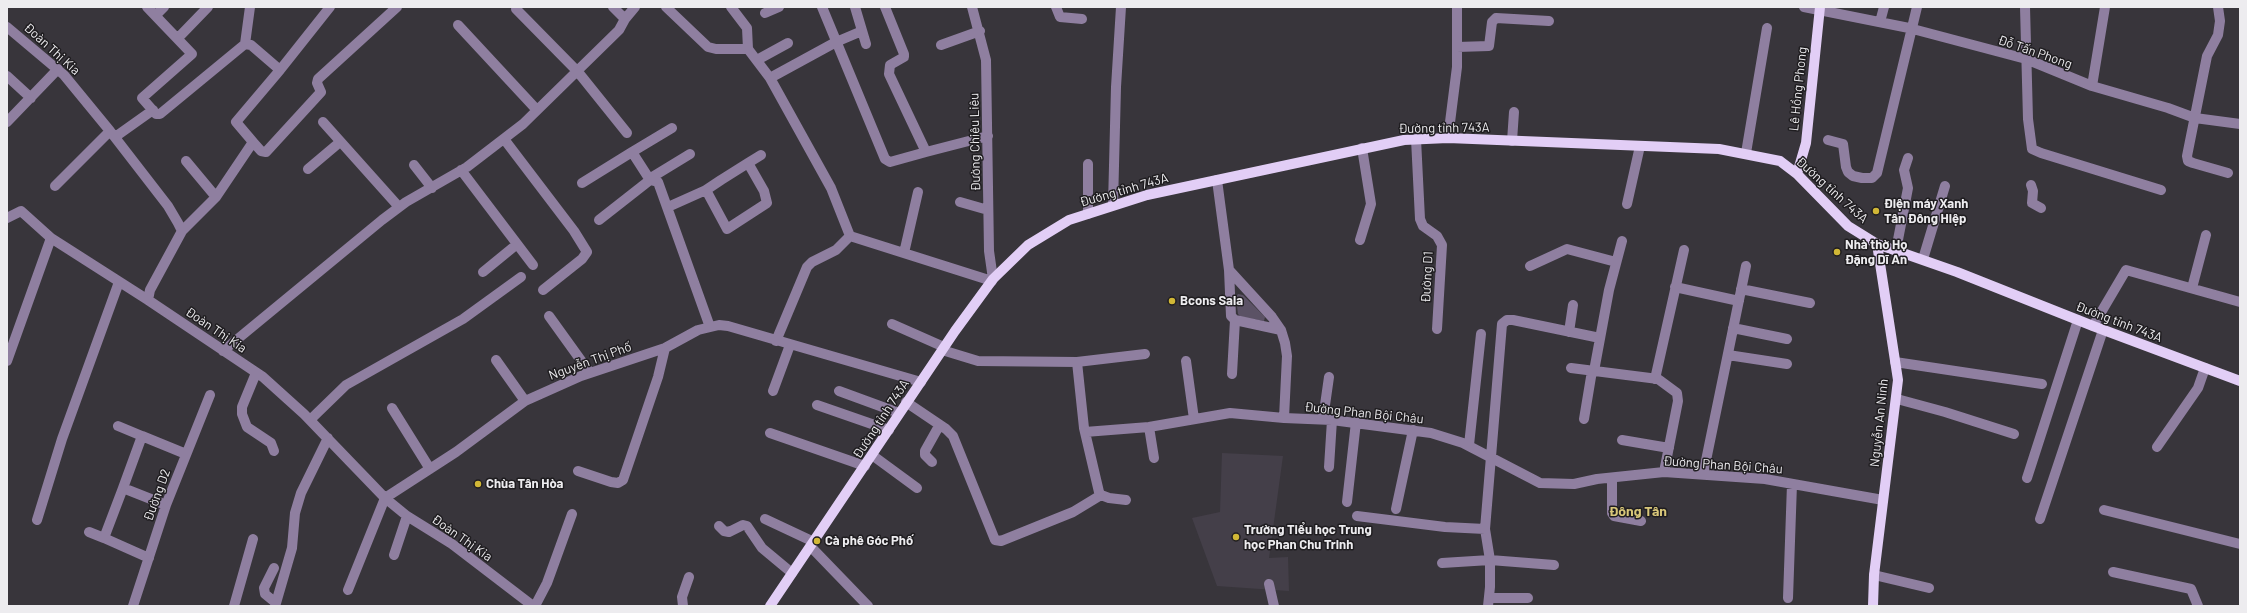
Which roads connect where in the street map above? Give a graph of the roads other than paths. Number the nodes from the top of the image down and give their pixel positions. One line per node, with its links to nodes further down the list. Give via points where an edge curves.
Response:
1 (147, 7): 28 (street)
2 (164, 7): 28 (street)
3 (208, 7): 39 (street)
4 (250, 7): 42 (street)
5 (330, 7): 50 (street)
6 (397, 7): 72 (street, via 318,79 321,92 266,152 261,151)
7 (613, 7): 29 (street)
8 (635, 7): 29 (street)
9 (666, 7): 46 (street, via 708,47)
10 (731, 7): 46 (street, via 747,28)
11 (779, 7): 27 (street)
12 (822, 7): 40 (street)
13 (855, 7): 37 (street)
14 (885, 7): 77 (street, via 904,54 904,57 890,65 889,74)
15 (972, 7): 38 (street, Đường Chiêu Liêu)
16 (1056, 7): 30 (street, via 1060,17)
17 (1121, 7): 103 (street)
18 (1457, 7): 45 (street)
19 (1804, 7): 25 (street, Đỗ Tấn Phong)
20 (1884, 7): 32 (street)
21 (1917, 7): 36 (street)
22 (2025, 7): 47 (street)
23 (2105, 7): 54 (street)
24 (2218, 7): 60 (street, via 2218,35 2208,56)
25 (1820, 8): 32 (street, Đỗ Tấn Phong); 89 (main road, Lê Hồng Phong, via 1806,143)
26 (516, 9): 51 (street)
27 (765, 13)
28 (156, 15): 39 (street)
29 (625, 19): 51 (street, via 619,30)
30 (1082, 19)
31 (1549, 21): 45 (street, via 1496,18 1492,22 1489,46)
32 (1880, 22): 36 (street, Đỗ Tấn Phong)
33 (458, 25): 56 (street)
34 (7, 26): 49 (street, Đoàn Thị Kia)
35 (1767, 28): 78 (street)
36 (1913, 29): 47 (street, Đỗ Tấn Phong); 70 (street, via 1877,173 1872,178 1853,176 1846,167 1843,144)
37 (862, 30): 40 (street); 43 (street)
38 (980, 31): 44 (street); 66 (street, Đường Chiêu Liêu, via 986,60)
39 (178, 38): 57 (street, via 192,54 142,98)
40 (836, 42): 53 (street); 77 (street, via 885,159 890,162)
41 (788, 43): 48 (street)
42 (245, 44): 50 (street, via 250,45); 57 (street, via 160,114)
43 (866, 44)
44 (941, 45)
45 (1457, 47): 68 (street)
46 (748, 49): 48 (street)
47 (2026, 59): 54 (street, Đỗ Tấn Phong); 98 (street, via 2032,149)
48 (757, 60): 53 (street)
49 (58, 69): 55 (street); 65 (street, Đoàn Thị Kia)
50 (280, 70): 72 (street, via 236,122)
51 (578, 72): 56 (street); 64 (street)
52 (7, 76): 55 (street)
53 (770, 78): 113 (street, via 831,188)
54 (2092, 86): 60 (street, Đỗ Tấn Phong)
55 (31, 98): 59 (street)
56 (536, 109): 67 (street, via 523,124)
57 (153, 110): 65 (street)
58 (1514, 112): 71 (street)
59 (8, 117)
60 (2194, 118): 62 (street, Đỗ Tấn Phong); 88 (street, via 2188,160)
61 (323, 122): 73 (street)
62 (2240, 124)
63 (672, 128): 76 (street)
64 (627, 133)
65 (113, 134): 94 (street); 111 (street, Đoàn Thị Kia, via 168,206)
66 (988, 136): 77 (street); 107 (street, Đường Chiêu Liêu)
67 (504, 138): 87 (street); 135 (street, via 587,252 582,259)
68 (1448, 138): 69 (main road, Đường tỉnh 743A); 71 (main road, Đường tỉnh 743A)
69 (1416, 140): 75 (main road, Đường tỉnh 743A); 148 (street, Đường D1, via 1420,219 1423,226 1437,236 1442,245)
70 (1828, 140)
71 (1512, 141): 74 (main road, Đường tỉnh 743A)
72 (253, 142): 100 (street)
73 (340, 142): 86 (street); 104 (street)
74 (1640, 146): 78 (main road, Đường tỉnh 743A, via 1719,149); 102 (street)
75 (1362, 148): 91 (main road, Đường tỉnh 743A); 115 (street, via 1371,204)
76 (632, 152): 90 (street); 92 (street)
77 (926, 152)
78 (1746, 153): 89 (main road, Đường tỉnh 743A, via 1780,161)
79 (690, 154): 90 (street)
80 (761, 155): 83 (street)
81 (1908, 158): 120 (street, via 1904,170 1908,188)
82 (186, 162): 100 (street)
83 (748, 163): 97 (street); 97 (street, via 767,198 765,206 727,230)
84 (1088, 164): 108 (street)
85 (414, 165): 96 (street)
86 (308, 169)
87 (461, 170): 96 (street); 117 (street)
88 (2228, 173)
89 (1797, 174): 118 (main road, Đường tỉnh 743A, via 1848,226)
90 (650, 179): 105 (street, via 658,182); 110 (street)
91 (1216, 180): 103 (main road, Đường tỉnh 743A); 127 (street)
92 (582, 183)
93 (2031, 185): 106 (street, via 2032,203)
94 (55, 186)
95 (1945, 186): 122 (street)
96 (432, 188): 104 (street)
97 (706, 190): 105 (street)
98 (2161, 190)
99 (918, 192): 121 (street)
100 (216, 197): 111 (street)
101 (960, 202): 107 (street)
102 (1627, 204)
103 (1113, 205): 108 (main road, Đường tỉnh 743A)
104 (399, 207): 159 (street)
105 (668, 207): 146 (street)
106 (2041, 208)
107 (988, 210): 130 (street, Đường Chiêu Liêu)
108 (1088, 214): 130 (main road, Đường tỉnh 743A, via 1058,226 1034,241)
109 (7, 218): 114 (street, Đoàn Thị Kia, via 21,211)
110 (599, 220)
111 (182, 231): 136 (street, via 150,290)
112 (2206, 235): 133 (street)
113 (850, 236): 121 (street); 155 (street, via 836,250 807,267)
114 (52, 238): 131 (street, Đoàn Thị Kia); 163 (street)
115 (1360, 240)
116 (1622, 241): 123 (street)
117 (516, 244): 124 (street); 128 (street)
118 (1877, 244): 120 (main road, Đường tỉnh 743A); 166 (main road, Nguyễn An Ninh)
119 (1684, 250): 132 (street)
120 (1896, 250): 122 (main road, Đường tỉnh 743A)
121 (904, 253): 130 (street)
122 (1923, 259): 143 (main road, Đường tỉnh 743A)
123 (1616, 262): 125 (street, via 1567,249); 153 (street)
124 (533, 264)
125 (1530, 266)
126 (1746, 266): 134 (street)
127 (1229, 270): 142 (street, via 1232,316); 149 (street)
128 (483, 272)
129 (521, 277): 191 (street, via 463,319 346,385)
130 (992, 280): 158 (main road, Đường tỉnh 743A)
131 (119, 282): 136 (street, Đoàn Thị Kia); 238 (street, via 62,439)
132 (1675, 288): 137 (street); 175 (street)
133 (2192, 288): 138 (street); 145 (street, via 2130,269 2126,270)
134 (1741, 289): 137 (street); 139 (street)
135 (543, 290)
136 (148, 300): 159 (street, Đoàn Thị Kia)
137 (1738, 301): 147 (street)
138 (2240, 302)
139 (1810, 303)
140 (1573, 305): 151 (street)
141 (549, 316): 172 (street)
142 (1235, 320): 149 (street); 173 (street)
143 (2078, 320): 145 (main road, Đường tỉnh 743A); 221 (street)
144 (892, 324): 158 (street)
145 (2093, 326): 150 (main road, Đường tỉnh 743A)
146 (710, 327): 155 (street, Nguyễn Thị Phố, via 728,326); 157 (street, Nguyễn Thị Phố)
147 (1733, 328): 154 (street); 161 (street)
148 (1437, 329)
149 (1281, 330): 188 (street, via 1287,356)
150 (2103, 330): 169 (main road, Đường tỉnh 743A); 237 (street)
151 (1569, 332): 153 (street); 212 (street, via 1513,320 1507,320 1502,324)
152 (1481, 334): 205 (street)
153 (1600, 338): 170 (street)
154 (1788, 339)
155 (776, 341): 156 (street, Nguyễn Thị Phố)
156 (790, 345): 177 (street, Nguyễn Thị Phố); 179 (street)
157 (665, 348): 172 (street, Nguyễn Thị Phố); 217 (street, via 658,377 623,480 618,483 611,482)
158 (943, 348): 165 (street, via 978,361); 177 (main road, Đường tỉnh 743A)
159 (223, 351): 171 (street, Đoàn Thị Kia)
160 (1145, 354): 165 (street)
161 (1728, 355): 167 (street); 219 (street)
162 (496, 360): 183 (street)
163 (7, 361)
164 (1186, 361): 189 (street)
165 (1077, 362): 199 (street)
166 (1895, 362): 178 (street); 182 (main road, Nguyễn An Ninh, via 1898,380)
167 (1787, 364)
168 (1571, 368): 170 (street)
169 (2205, 368): 176 (main road, Đường tỉnh 743A); 206 (street, via 2194,394)
170 (1593, 371): 175 (street); 190 (street)
171 (256, 373): 191 (street, Đoàn Thị Kia); 208 (street, via 242,407 242,414 247,427 271,443)
172 (590, 373): 183 (street, Nguyễn Thị Phố)
173 (1232, 374)
174 (1329, 376): 192 (street)
175 (1655, 379): 207 (street, via 1670,386 1677,393 1678,401)
176 (2240, 381)
177 (921, 382): 184 (main road, Đường tỉnh 743A)
178 (2042, 384)
179 (773, 391)
180 (839, 391): 187 (street)
181 (210, 395): 209 (street, Đường D2)
182 (1896, 399): 201 (street); 228 (main road, Nguyễn An Ninh)
183 (525, 401): 216 (street, Nguyễn Thị Phố)
184 (906, 402): 187 (main road, Đường tỉnh 743A); 195 (street)
185 (817, 405): 197 (street)
186 (392, 408): 216 (street)
187 (900, 413): 197 (main road, Đường tỉnh 743A)
188 (1284, 418): 189 (street, Đường Phan Bội Châu, via 1230,413); 192 (street, Đường Phan Bội Châu)
189 (1194, 419): 196 (street, Đường Phan Bội Châu)
190 (1584, 419)
191 (310, 420): 203 (street, Đoàn Thị Kia)
192 (1328, 420): 193 (street, Đường Phan Bội Châu); 215 (street)
193 (1356, 422): 198 (street, Đường Phan Bội Châu); 229 (street)
194 (118, 426): 202 (street)
195 (939, 426): 213 (street, via 925,451 925,455); 225 (street, via 953,436 995,540 1000,541 1073,512)
196 (1149, 427): 199 (street, Đường Phan Bội Châu); 211 (street)
197 (889, 430): 210 (main road, Đường tỉnh 743A)
198 (1413, 430): 205 (street, Đường Phan Bội Châu, via 1431,433); 231 (street)
199 (1085, 432): 225 (street)
200 (770, 433): 214 (street)
201 (2014, 434)
202 (142, 436): 209 (street); 223 (street)
203 (328, 438): 226 (street, Đoàn Thị Kia); 263 (street, via 301,493 295,513 292,548)
204 (1622, 440): 207 (street)
205 (1469, 446): 212 (street, Đường Phan Bội Châu)
206 (2157, 447)
207 (1669, 448): 218 (street)
208 (274, 451)
209 (186, 454): 230 (street, Đường D2)
210 (872, 455): 214 (main road, Đường tỉnh 743A); 224 (street)
211 (1154, 458)
212 (1492, 458): 220 (street, Đường Phan Bội Châu, via 1540,483 1574,484); 241 (street)
213 (932, 462)
214 (865, 466): 245 (main road, Đường tỉnh 743A)
215 (1329, 467)
216 (430, 469): 226 (street, Nguyễn Thị Phố)
217 (578, 471)
218 (1664, 472): 219 (street, Đường Phan Bội Châu); 220 (street, Đường Phan Bội Châu)
219 (1703, 475): 222 (street, Đường Phan Bội Châu, via 1765,479)
220 (1612, 478): 239 (street, via 1612,513 1620,518)
221 (2027, 478)
222 (1792, 484): 228 (street, Đường Phan Bội Châu); 261 (street)
223 (123, 488): 230 (street); 243 (street)
224 (917, 488)
225 (1101, 495): 227 (street)
226 (385, 498): 234 (street, Đoàn Thị Kia); 259 (street)
227 (1126, 500)
228 (1883, 500): 255 (main road, Nguyễn An Ninh)
229 (1347, 502)
230 (166, 505): 248 (street, Đường D2)
231 (1396, 509)
232 (2104, 510): 246 (street)
233 (572, 514): 266 (street, via 547,583)
234 (407, 516): 247 (street); 266 (street, Đoàn Thị Kia, via 452,544)
235 (1357, 516): 241 (street, via 1445,527)
236 (765, 519): 245 (street)
237 (2040, 519)
238 (37, 520)
239 (1641, 521)
240 (719, 526): 254 (street, via 729,532 743,525 747,526 762,548)
241 (1486, 529): 249 (street)
242 (89, 532): 243 (street)
243 (104, 538): 248 (street)
244 (253, 539): 265 (street)
245 (813, 544): 254 (main road, Đường tỉnh 743A); 269 (street)
246 (2240, 544)
247 (394, 555)
248 (149, 558): 264 (street, Đường D2)
249 (1490, 560): 250 (street); 251 (street); 262 (street)
250 (1442, 563)
251 (1554, 565)
252 (274, 568): 263 (street, via 264,588 265,594)
253 (2113, 572): 272 (street, via 2191,589)
254 (792, 573): 268 (main road, Đường tỉnh 743A)
255 (1874, 575): 258 (street); 271 (main road, Nguyễn An Ninh)
256 (689, 577): 267 (street, via 682,596)
257 (1269, 584): 270 (street)
258 (1929, 588)
259 (348, 590)
260 (1528, 598): 262 (street)
261 (1788, 598)
262 (1488, 602)
263 (275, 605)
264 (133, 606)
265 (234, 606)
266 (534, 606)
267 (683, 606)
268 (770, 606)
269 (868, 606)
270 (1274, 606)
271 (1873, 606)
272 (2198, 606)

